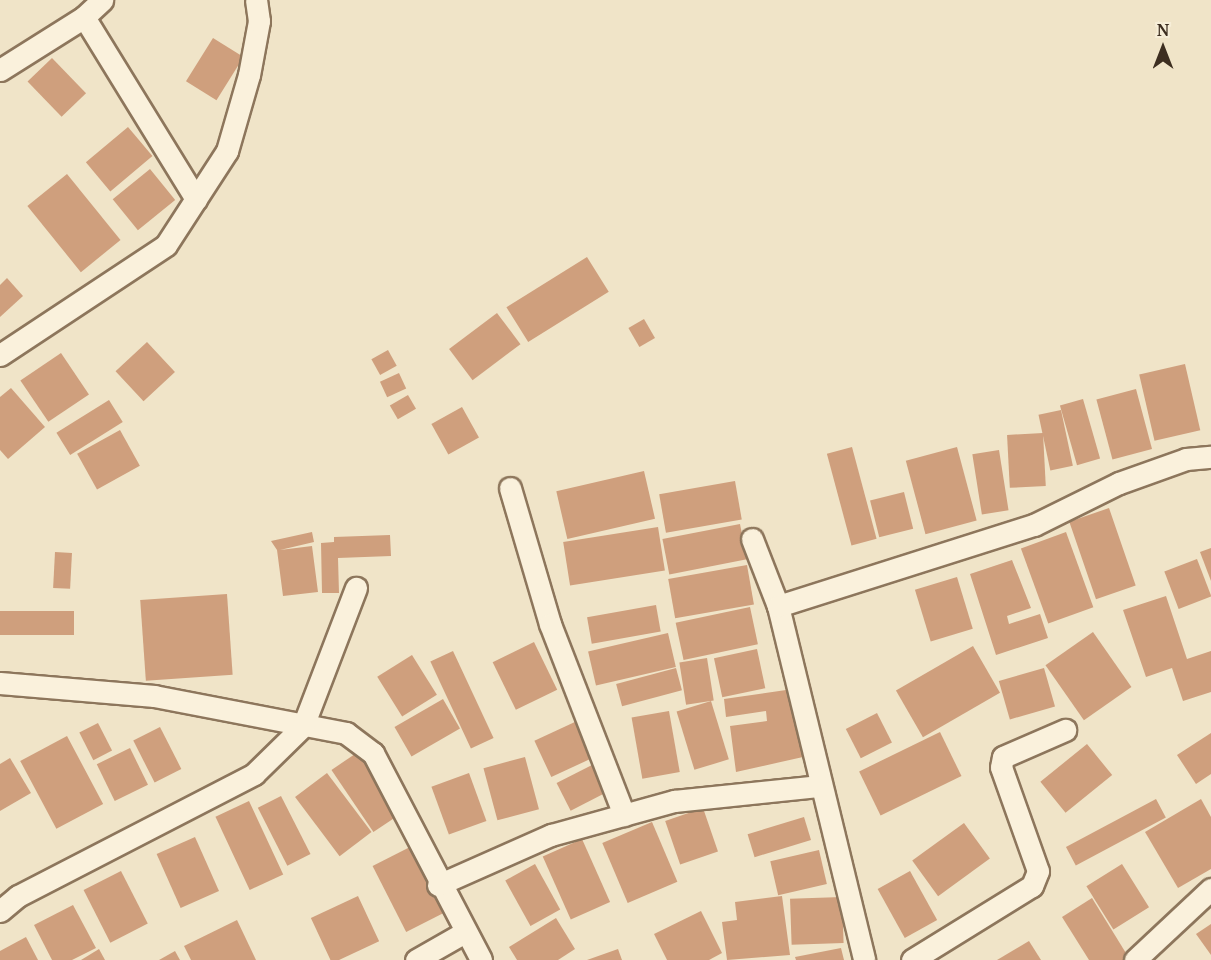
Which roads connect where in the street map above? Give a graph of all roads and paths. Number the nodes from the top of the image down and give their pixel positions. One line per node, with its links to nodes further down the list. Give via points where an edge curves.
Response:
1 (102, 0): 3 (street)
2 (256, 0): 5 (street, via 249,75 227,151)
3 (84, 17): 4 (street); 5 (street)
4 (0, 70)
5 (196, 198): 6 (street, via 166,245)
6 (0, 355)
7 (1211, 457): 11 (street, via 1186,459 1119,483 1034,525)
8 (510, 488): 16 (street, via 550,624)
9 (752, 539): 11 (street)
10 (356, 588): 13 (street)
11 (778, 606): 15 (street)
12 (0, 683): 13 (street, via 154,696 289,718)
13 (303, 726): 17 (street, via 346,733 373,753); 19 (street, via 254,774 18,896)
14 (1065, 730): 24 (street, via 1003,757 1000,767 1038,871 1032,886)
15 (820, 786): 16 (street, via 674,801); 23 (street)
16 (624, 815): 17 (street, via 551,835)
17 (438, 885): 20 (street)
18 (1211, 889): 25 (street)
19 (0, 911)
20 (465, 932): 21 (street); 22 (street)
21 (416, 960)
22 (481, 960)
23 (864, 960)
24 (912, 960)
25 (1135, 960)

